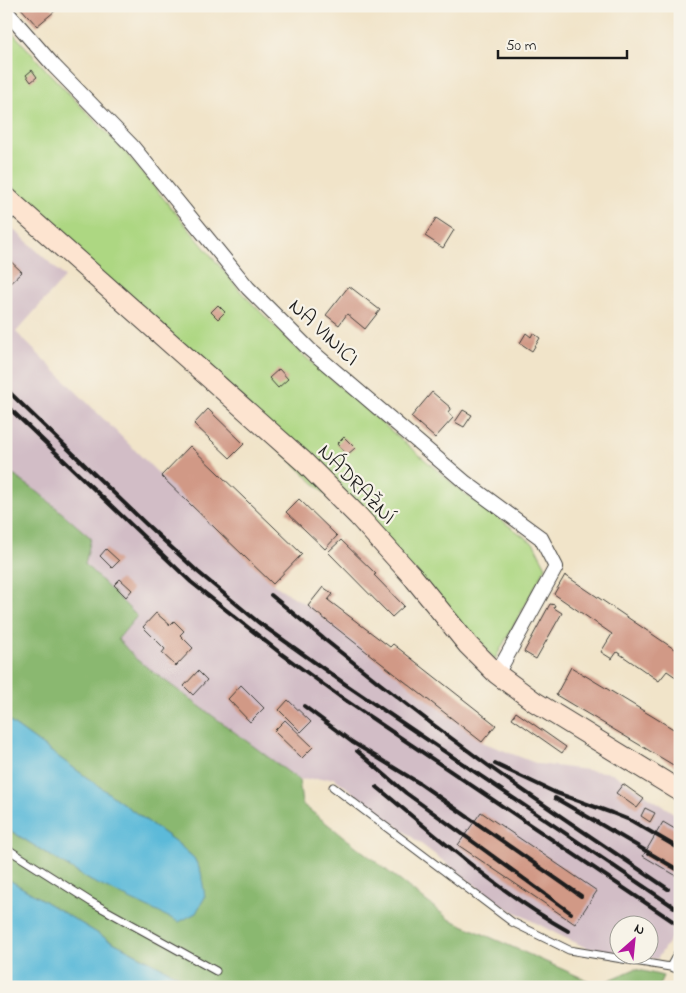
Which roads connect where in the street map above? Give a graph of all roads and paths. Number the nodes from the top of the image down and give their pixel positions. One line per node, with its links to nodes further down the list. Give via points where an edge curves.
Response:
1 (6, 11): 3 (street, NA VINICI, via 132,146 248,288 309,349 466,483 541,538 556,567)
2 (10, 208): 3 (main road, NÁDRAŽNÍ, via 304,461 358,516 468,645)
3 (497, 674): 5 (main road, NÁDRAŽNÍ, via 535,702)
4 (333, 787): 8 (lane, via 512,922 569,950)
5 (680, 791)
6 (6, 848): 10 (lane, via 91,902)
7 (680, 949): 8 (lane)
8 (670, 967): 9 (lane)
9 (680, 970)
10 (216, 971)

